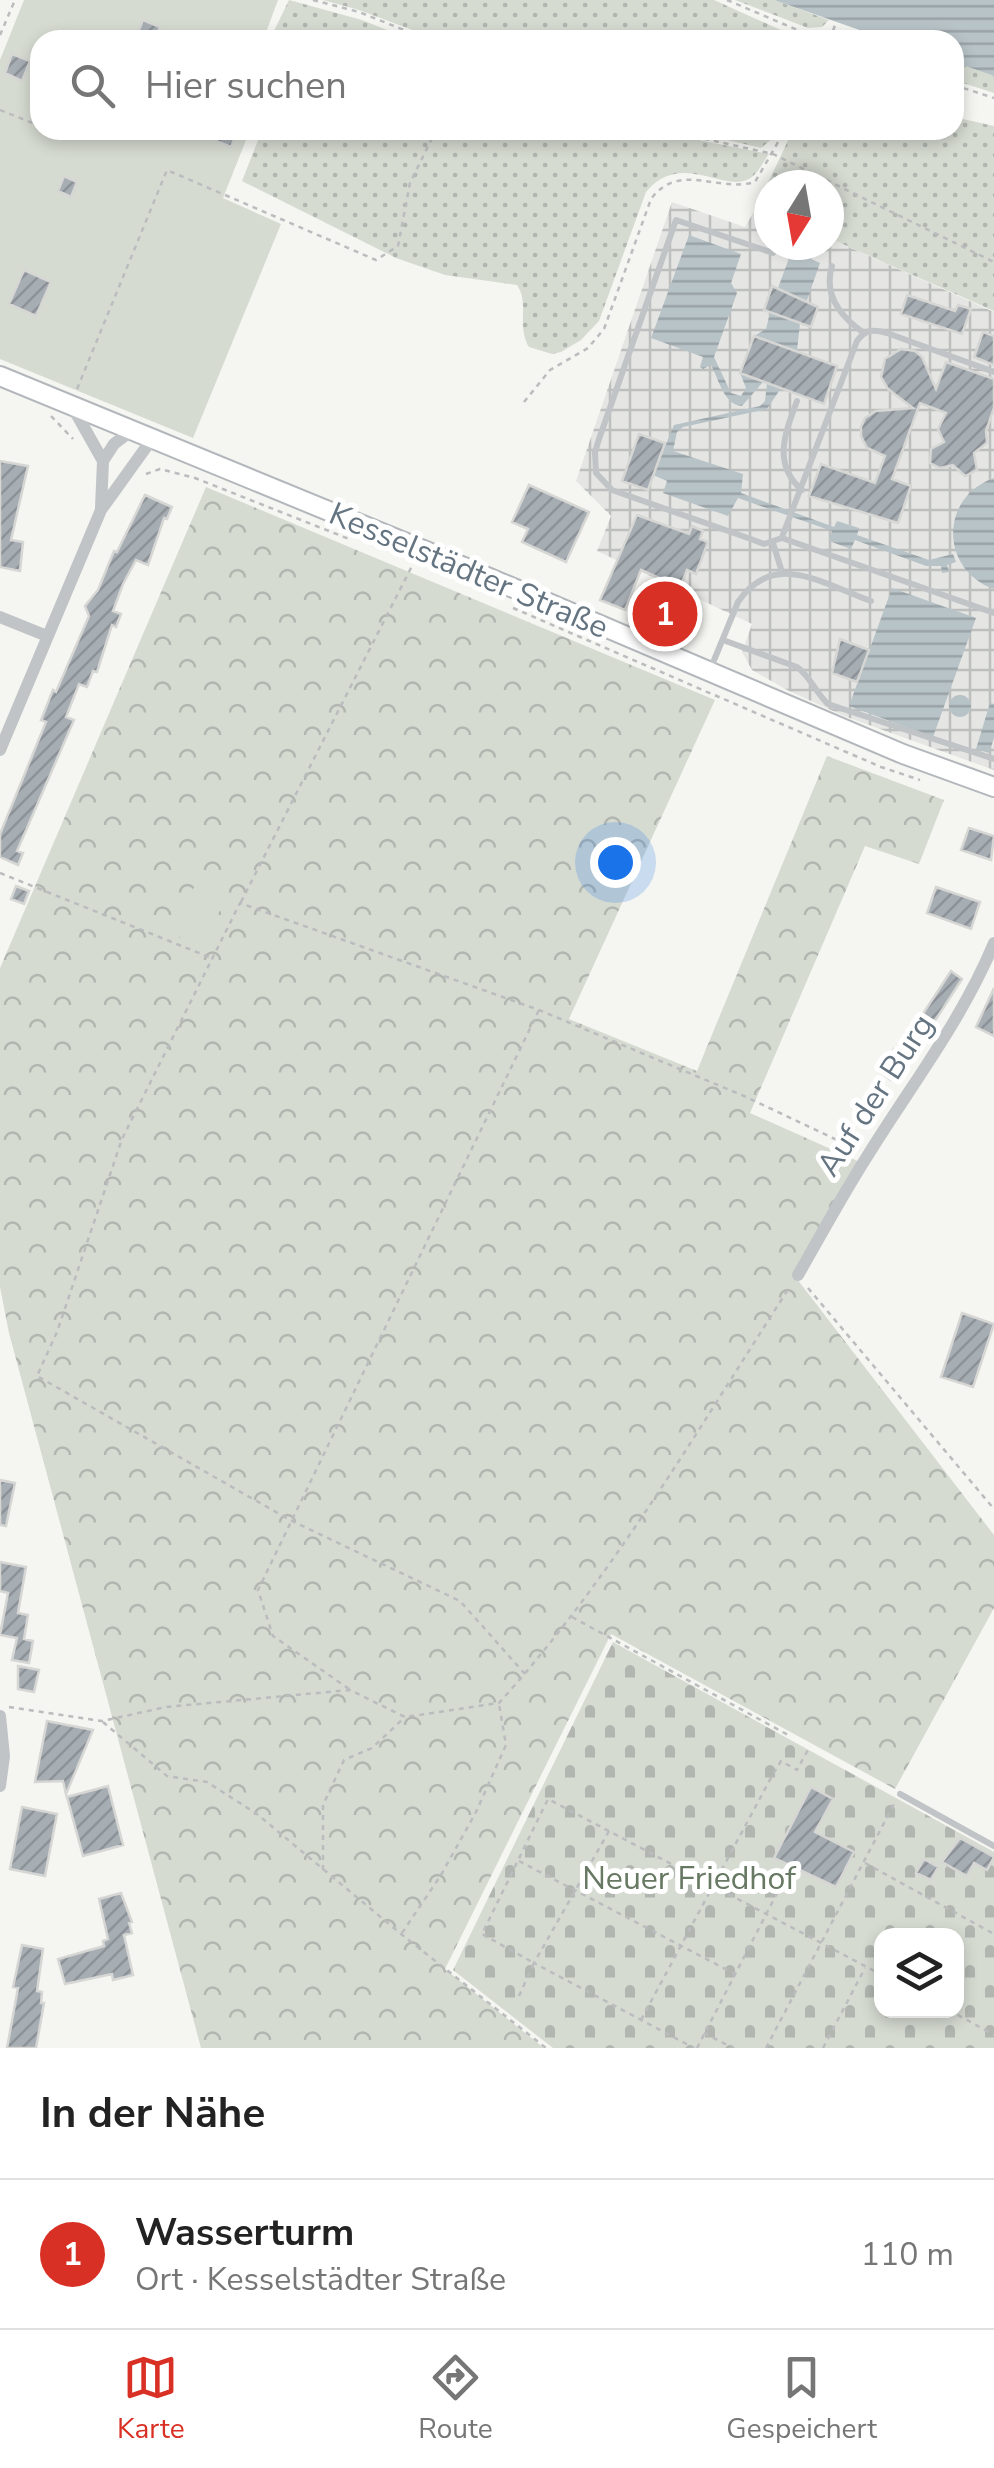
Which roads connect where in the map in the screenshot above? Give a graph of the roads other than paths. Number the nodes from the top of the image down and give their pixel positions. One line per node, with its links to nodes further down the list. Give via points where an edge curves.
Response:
1 (754, 247): 14 (lane, via 676,220 594,462 612,490)
2 (832, 266): 3 (lane, via 833,301)
3 (864, 332): 4 (lane, via 887,333); 11 (lane)
4 (994, 372)
5 (0, 376): 7 (main road, Kesselstädter Straße)
6 (797, 401): 11 (lane, via 784,448 790,480)
7 (71, 404): 8 (main road, Kesselstädter Straße); 10 (street)
8 (131, 430): 9 (main road, Kesselstädter Straße); 10 (street)
9 (152, 439): 12 (street); 21 (main road, Kesselstädter Straße)
10 (103, 461): 12 (street)
11 (802, 490): 13 (lane)
12 (100, 510): 19 (street)
13 (782, 538): 14 (lane); 17 (lane)
14 (773, 543): 15 (lane)
15 (782, 572): 16 (lane); 20 (lane, via 744,594)
16 (871, 601)
17 (994, 614)
18 (0, 617): 19 (street)
19 (47, 636): 22 (street)
20 (723, 640): 21 (lane); 23 (lane, via 805,672 828,704)
21 (710, 672): 24 (main road, Kesselstädter Straße)
22 (0, 750)
23 (994, 760)
24 (994, 786)
25 (994, 943): 26 (street, Auf der Burg, via 949,1032)
26 (798, 1275)
27 (0, 1716): 28 (street)
28 (0, 1786)
29 (899, 1796): 30 (lane)
30 (994, 1846)

